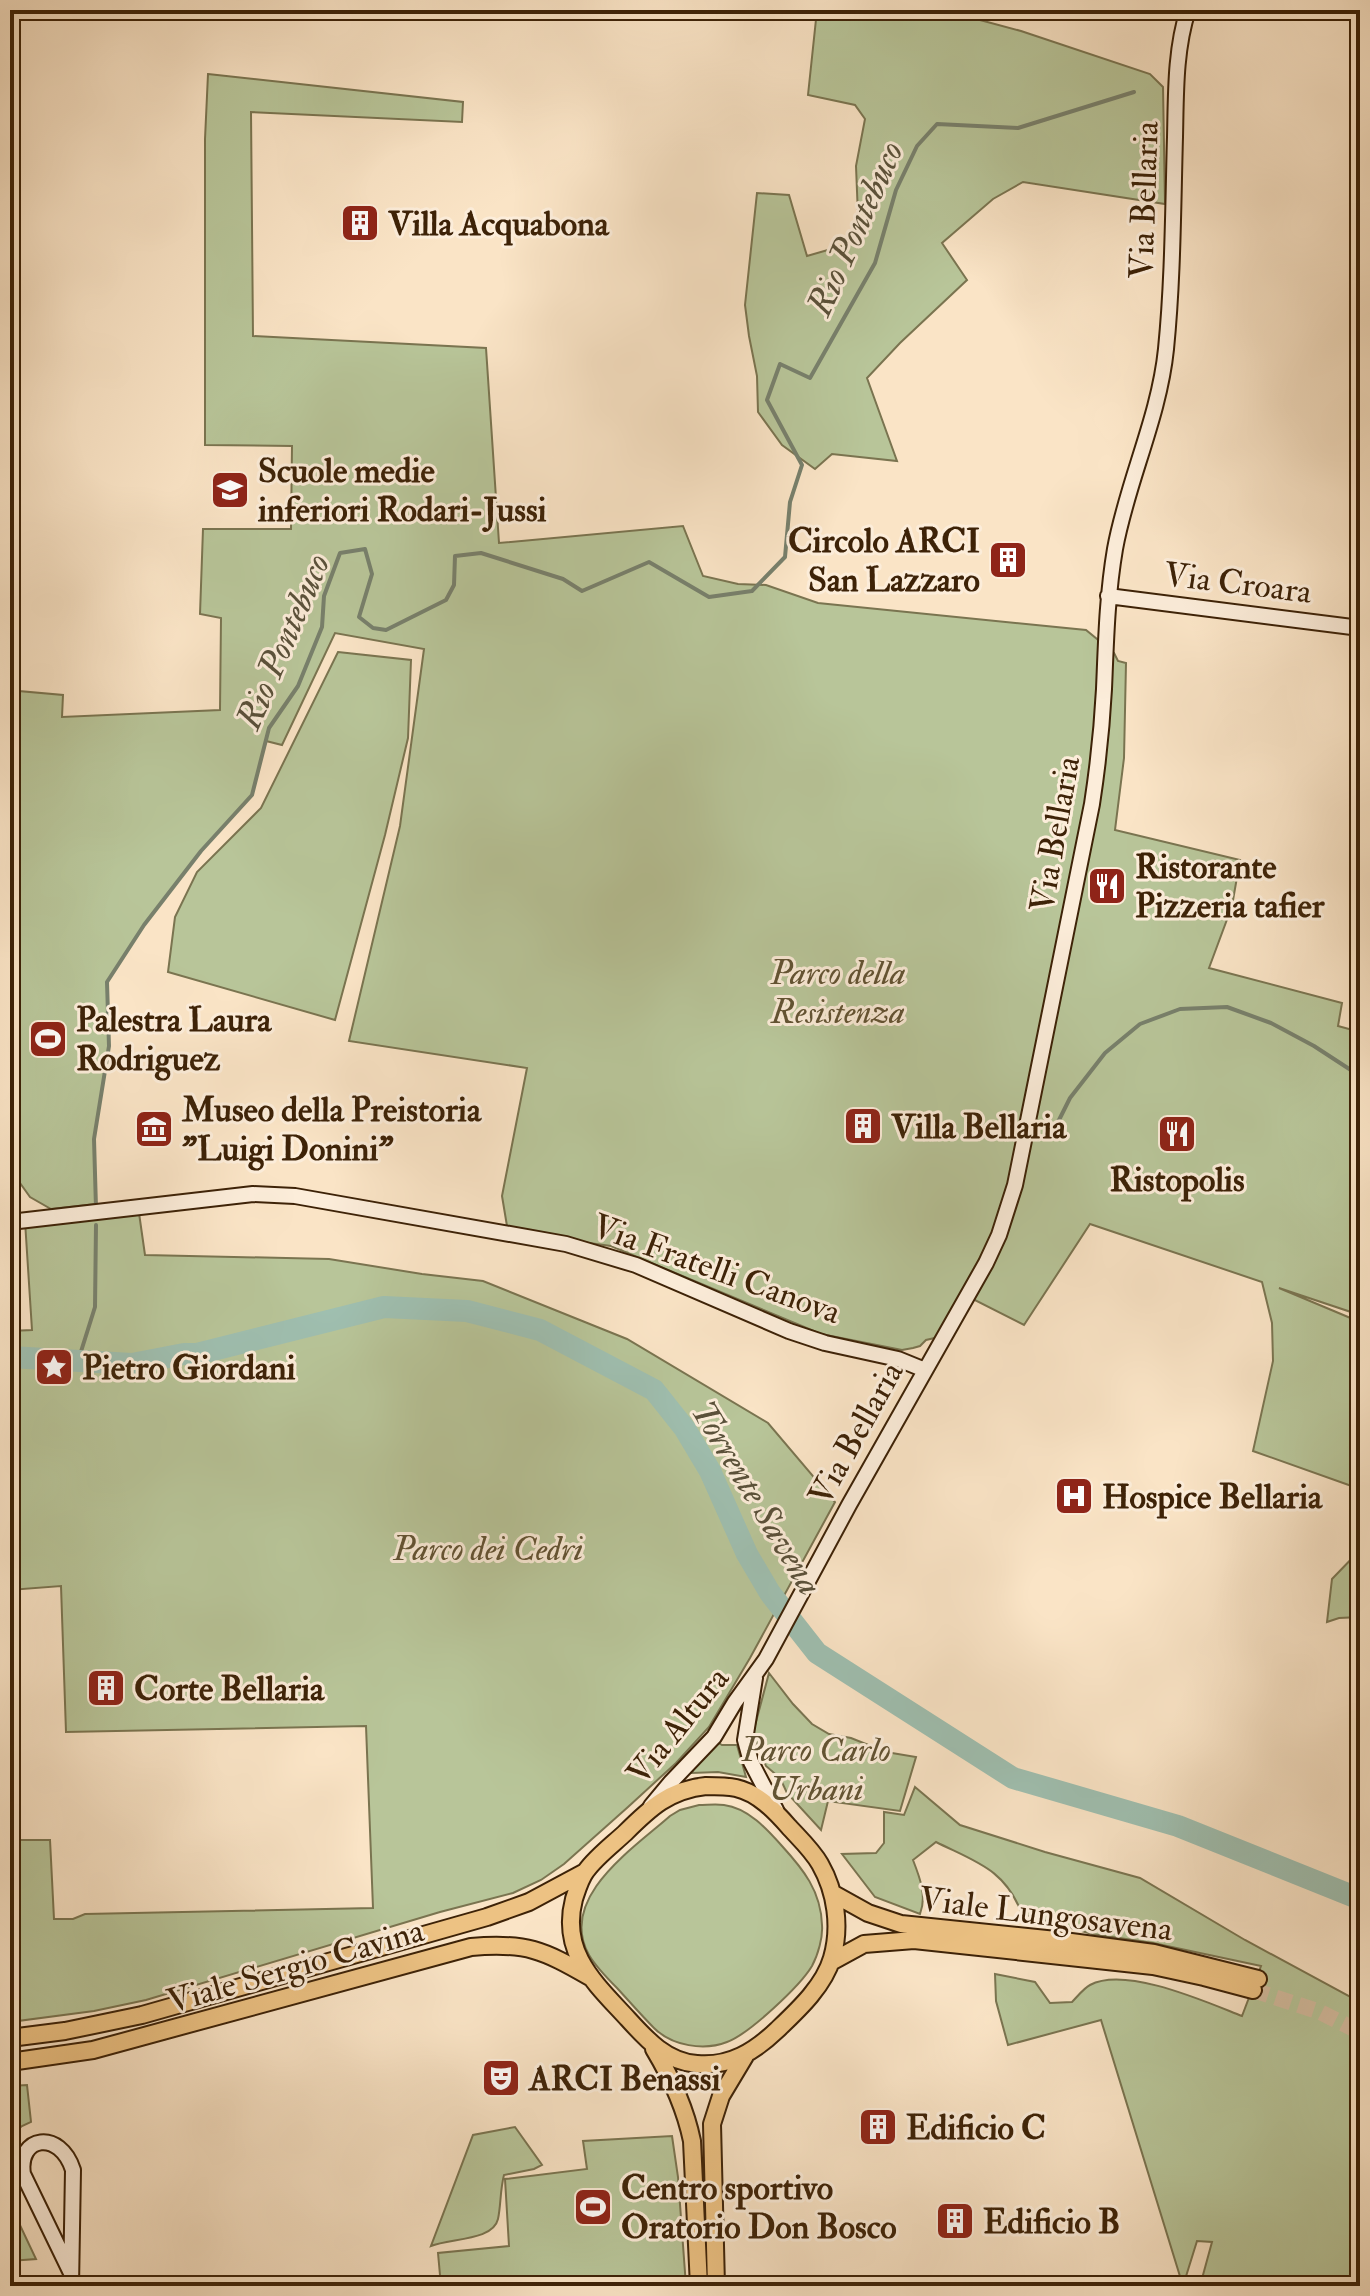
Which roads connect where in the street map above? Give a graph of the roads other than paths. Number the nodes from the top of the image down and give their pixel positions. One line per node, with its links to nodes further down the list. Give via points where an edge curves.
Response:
1 (1188, 10): 2 (street, Via Bellaria, via 1177,83 1165,362 1119,526)
2 (1108, 596): 3 (street, Via Croara); 5 (street, Via Bellaria, via 1092,804 1023,1150 999,1235)
3 (1360, 628)
4 (10, 1222): 5 (street, Via Fratelli Canova, via 253,1194 295,1196 566,1244 636,1265 789,1331)
5 (925, 1370): 6 (street, Via Bellaria)
6 (789, 1616): 7 (street, Via Altura)
7 (755, 1675): 8 (street, Via Altura, via 714,1737); 9 (street, Via Altura, via 745,1740)
8 (645, 1813): 9 (main road, via 688,1788 723,1786 746,1791); 10 (main road)
9 (778, 1814): 11 (main road, via 813,1853)
10 (586, 1871): 13 (main road, via 570,1924); 14 (main road, Viale Sergio Cavina, via 529,1902 487,1917 142,2015)
11 (832, 1893): 12 (main road, via 836,1932); 12 (main road, Viale Lungosavena, via 901,1924 1154,1953 1255,1984 1153,1966 914,1940 864,1944)
12 (831, 1962): 16 (main road, via 811,1995)
13 (591, 1978): 15 (main road); 17 (main road, Viale Sergio Cavina, via 535,1949 504,1944 471,1947 93,2050)
14 (10, 2038)
15 (651, 2045): 16 (main road, via 697,2064); 19 (main road, via 688,2119)
16 (745, 2056): 20 (main road, via 721,2096 712,2124)
17 (10, 2062)
18 (71, 2279): 18 (street, via 73,2170 62,2148 39,2143 24,2155 23,2174)
19 (699, 2286)
20 (716, 2286)

